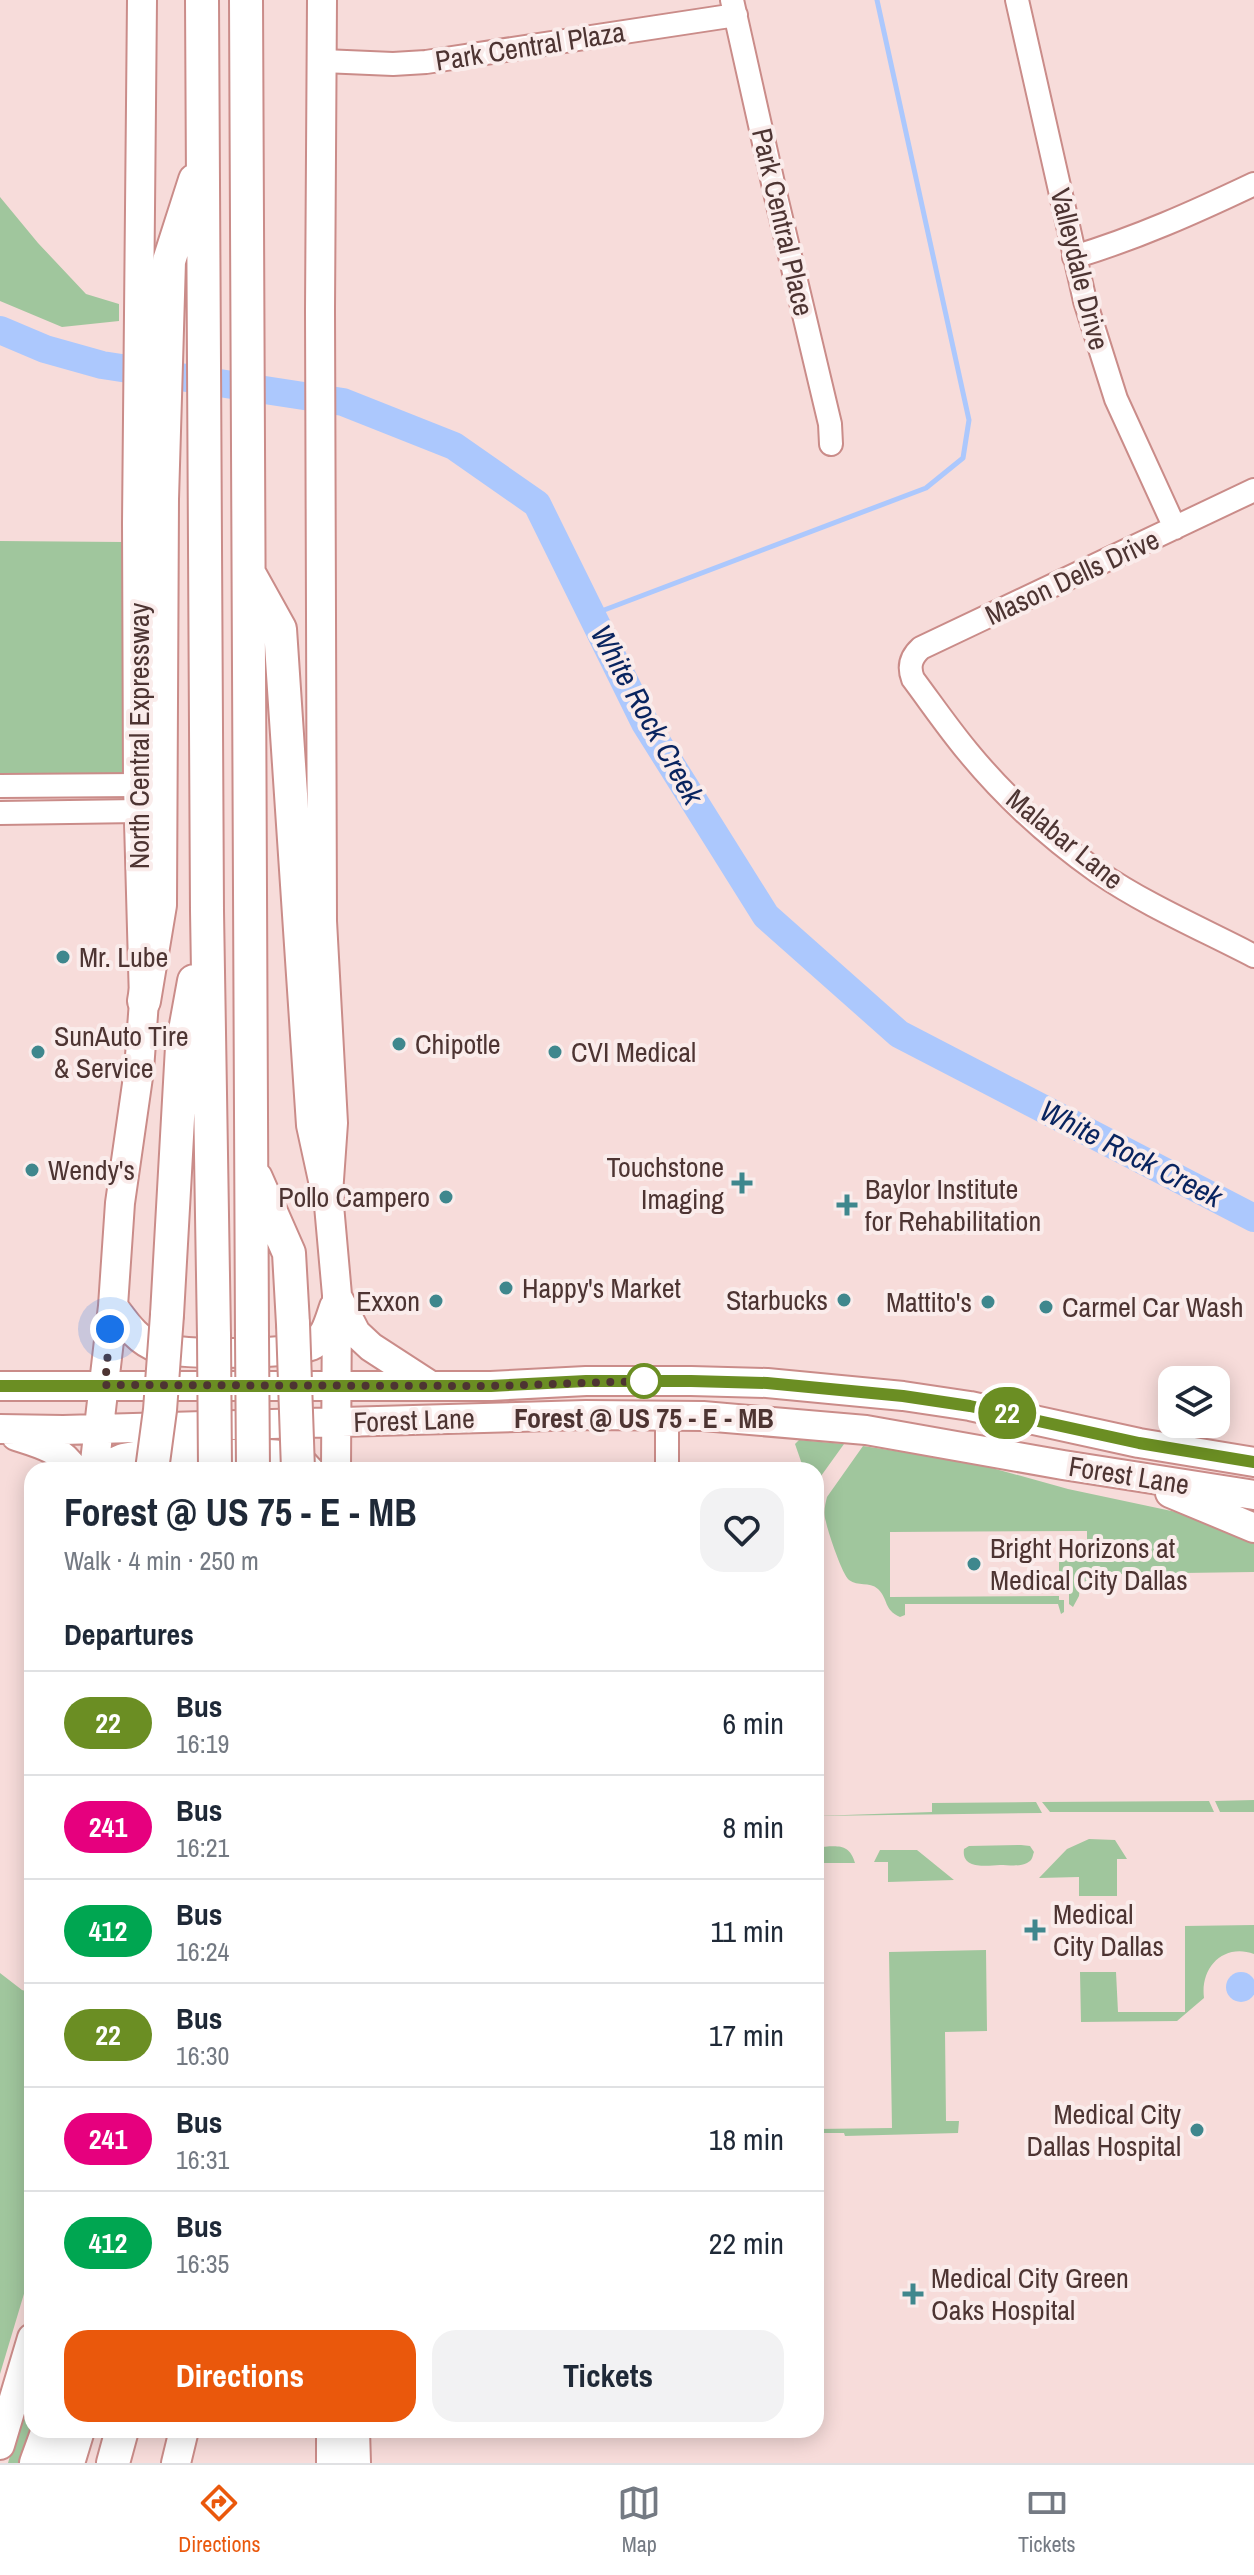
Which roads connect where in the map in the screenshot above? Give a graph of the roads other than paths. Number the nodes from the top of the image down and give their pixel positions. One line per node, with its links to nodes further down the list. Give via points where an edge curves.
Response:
1 (142, 0): 13 (main road, North Central Expressway, via 140,306)
2 (202, 0): 8 (highway)
3 (246, 0): 15 (highway)
4 (322, 0): 7 (main road)
5 (1017, 0): 10 (street, Valleydale Drive)
6 (734, 7): 7 (street, Park Central Plaza, via 426,62); 11 (street, Park Central Place)
7 (323, 61): 24 (main road, via 322,933 333,1123)
8 (204, 150): 13 (highway, via 169,261); 20 (highway)
9 (1254, 184): 10 (street, via 1124,242)
10 (1074, 257): 14 (street, Valleydale Drive, via 1116,399)
11 (831, 444)
12 (1254, 490): 14 (street, Mason Dells Drive)
13 (150, 491): 18 (main road, North Central Expressway); 22 (highway, via 160,905)
14 (1175, 528): 16 (street, Mason Dells Drive, via 921,648 910,667)
15 (249, 572): 23 (highway); 24 (highway, via 280,629 313,1125)
16 (913, 679): 21 (street, Malabar Lane, via 968,752 1067,848 1144,899)
17 (0, 786): 18 (street)
18 (138, 798): 19 (street); 22 (main road, North Central Expressway)
19 (0, 813)
20 (207, 911): 44 (highway, bridge, via 182,1047); 45 (highway, bridge)
21 (1254, 956)
22 (144, 1001): 26 (main road, North Central Expressway)
23 (250, 1165): 46 (highway, bridge); 47 (highway, bridge, via 289,1253)
24 (328, 1194): 25 (main road)
25 (337, 1295): 26 (main road, via 328,1328 312,1345 289,1351 158,1348 134,1333); 29 (main road, via 356,1333); 31 (main road)
26 (113, 1306): 28 (main road, North Central Expressway)
27 (691, 1381): 29 (main road, Forest Lane); 33 (main road, Forest Lane, via 767,1383); 34 (main road, via 664,1401); 36 (main road)
28 (105, 1385): 30 (main road, Forest Lane); 31 (main road, Forest Lane); 39 (main road, North Central Expressway)
29 (429, 1385): 31 (main road, Forest Lane)
30 (14, 1386): 32 (main road, Forest Lane)
31 (338, 1386): 38 (main road)
32 (0, 1395)
33 (970, 1406): 37 (main road, via 914,1412 811,1403); 51 (main road, Forest Lane)
34 (586, 1415): 35 (main road, Forest Lane); 38 (main road, Forest Lane)
35 (667, 1415): 36 (main road, Forest Lane); 50 (street)
36 (703, 1416): 37 (main road, Forest Lane)
37 (768, 1421): 52 (main road, Forest Lane, via 866,1430)
38 (337, 1423): 39 (main road, Forest Lane); 49 (main road)
39 (101, 1428): 40 (main road, Forest Lane); 42 (main road, North Central Expressway)
40 (0, 1430): 41 (main road, via 41,1444)
41 (69, 1462)
42 (95, 1462)
43 (114, 1462): 48 (main road, via 146,1454 268,1454)
44 (153, 1462)
45 (215, 1462)
46 (253, 1462)
47 (298, 1462)
48 (302, 1462)
49 (336, 1462)
50 (667, 1462)
51 (1254, 1462)
52 (1121, 1474): 53 (main road, Forest Lane); 54 (main road)
53 (1254, 1495)
54 (1254, 1528)
55 (24, 2365): 63 (main road)
56 (45, 2438): 64 (highway)
57 (76, 2438): 65 (highway)
58 (120, 2438): 66 (highway)
59 (183, 2438): 67 (main road)
60 (316, 2438): 68 (highway)
61 (333, 2438): 69 (highway)
62 (355, 2438): 70 (main road)
63 (0, 2445)
64 (36, 2463)
65 (68, 2463)
66 (113, 2463)
67 (176, 2463)
68 (317, 2463)
69 (333, 2463)
70 (356, 2463)

